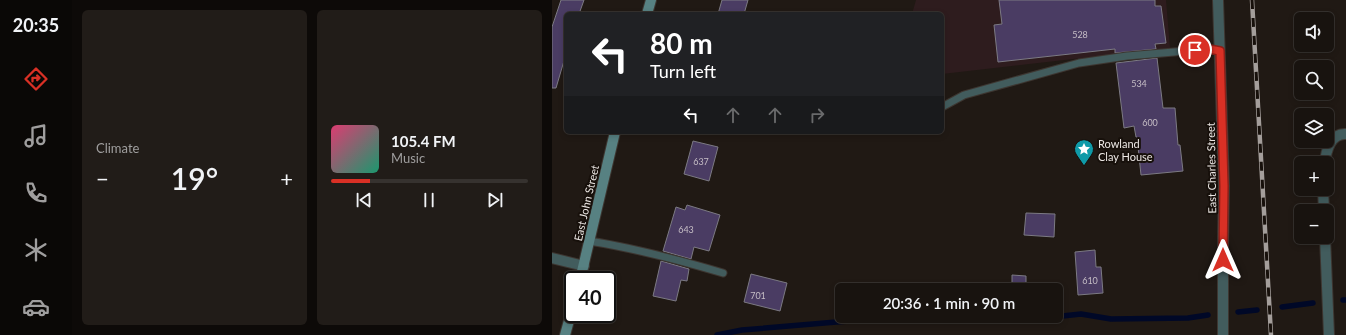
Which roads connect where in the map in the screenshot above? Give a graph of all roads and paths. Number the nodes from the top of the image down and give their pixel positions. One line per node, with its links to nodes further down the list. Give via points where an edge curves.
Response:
1 (651, 0): 3 (main road)
2 (1218, 0): 4 (street, East Charles Street)
3 (648, 12)
4 (1220, 51): 5 (lane, via 1209,49 1079,63 964,95); 17 (street, East Charles Street, via 1224,186)
5 (944, 106)
6 (615, 134): 9 (main road, East John Street)
7 (1346, 134): 8 (street, via 1335,136)
8 (1326, 156)
9 (589, 241): 12 (main road, East John Street); 14 (lane, via 642,251)
10 (1325, 244): 18 (street)
11 (552, 258): 12 (street)
12 (584, 266): 13 (main road, East John Street)
13 (583, 271)
14 (722, 273)
15 (568, 323): 16 (main road)
16 (565, 335)
17 (1223, 335)
18 (1329, 335)

